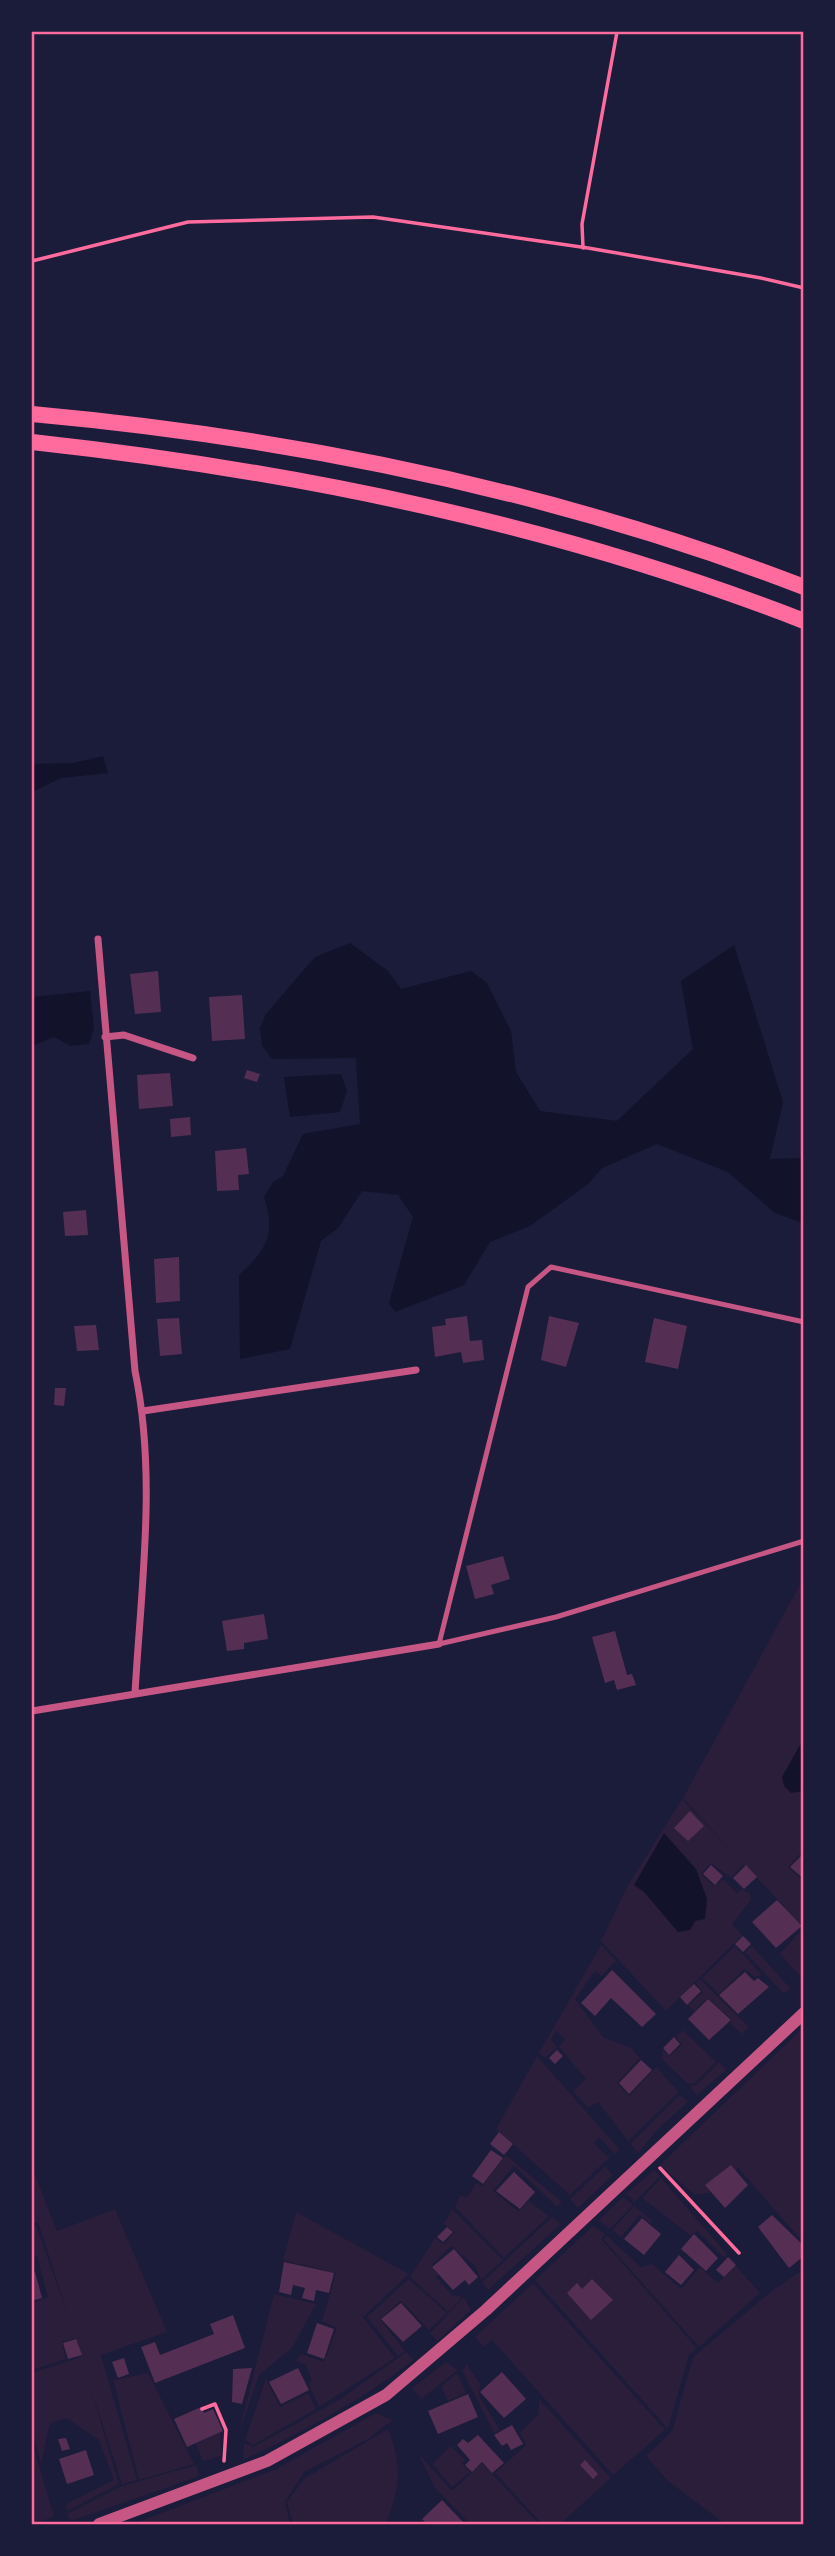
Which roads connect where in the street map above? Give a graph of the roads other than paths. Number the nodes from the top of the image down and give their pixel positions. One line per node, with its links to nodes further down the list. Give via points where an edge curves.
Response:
1 (32, 414): 3 (main road, via 192,430 395,466 593,516)
2 (32, 442): 4 (main road, via 251,470 491,520 681,576)
3 (803, 587)
4 (803, 621)
5 (98, 940): 6 (street)
6 (105, 1037): 7 (street, via 124,1035); 10 (street, via 135,1371)
7 (193, 1058)
8 (803, 1322): 12 (lane, via 551,1266 528,1287)
9 (416, 1370): 10 (street)
10 (143, 1410): 13 (street, via 146,1500)
11 (803, 1541): 12 (lane, via 556,1617)
12 (439, 1644): 13 (street)
13 (135, 1693): 14 (street)
14 (32, 1710)
15 (803, 2013): 16 (street, via 651,2159 386,2395 267,2461)
16 (99, 2525)

